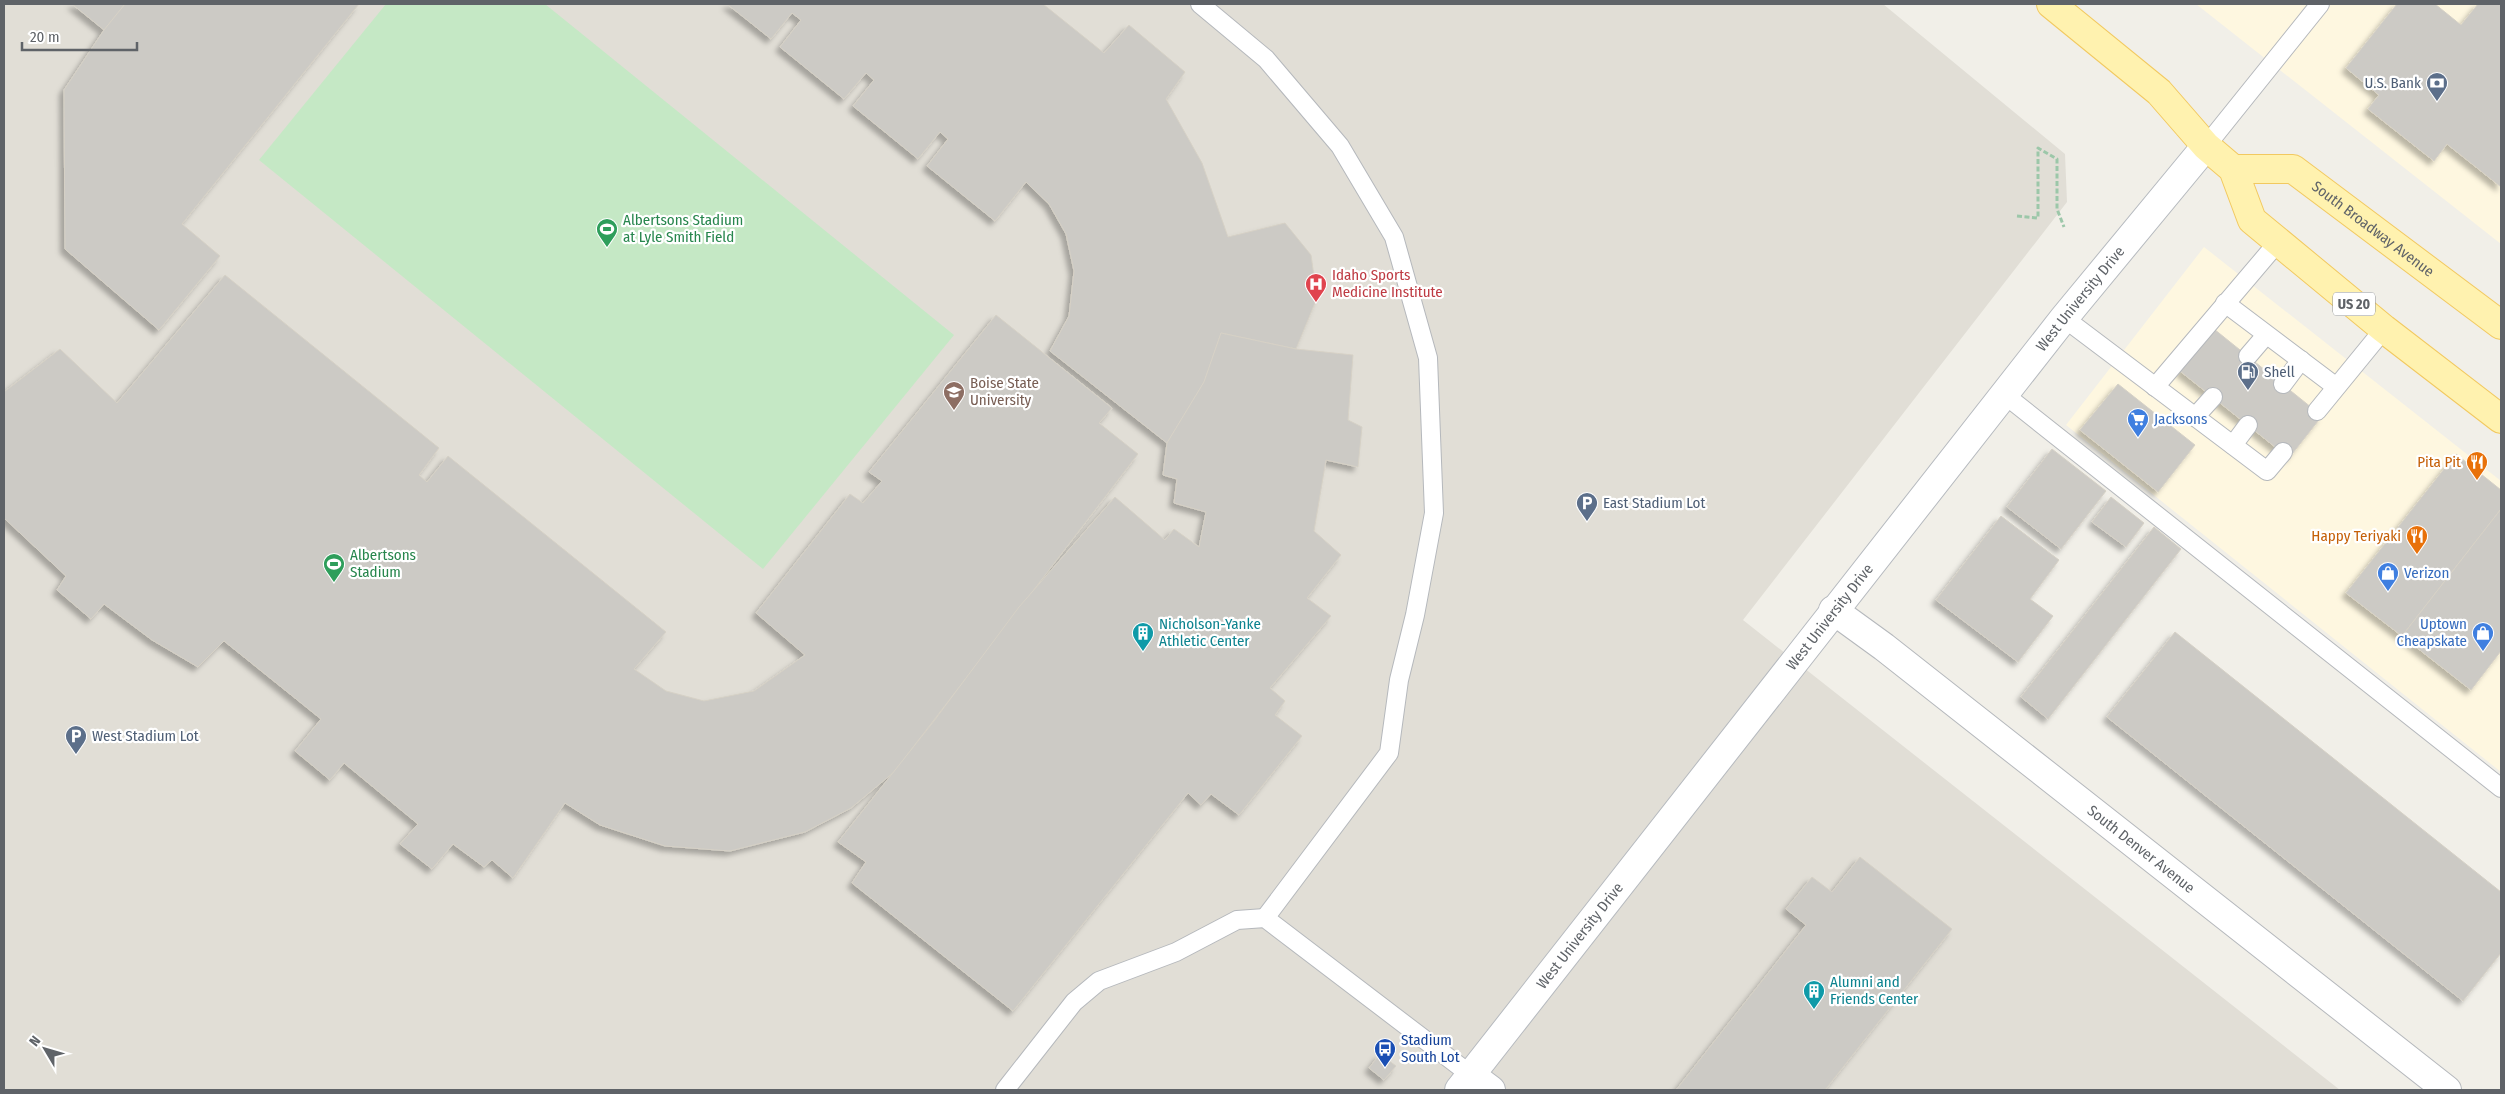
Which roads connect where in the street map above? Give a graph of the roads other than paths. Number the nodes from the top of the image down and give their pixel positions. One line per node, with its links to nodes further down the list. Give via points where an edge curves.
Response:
1 (1200, 4): 27 (lane, via 1266,60 1340,146 1394,237 1428,358 1434,513 1399,680 1389,753)
2 (2051, 4): 4 (main road, US 20, via 2159,92)
3 (2320, 4): 4 (lane)
4 (2206, 146): 5 (main road, US 20); 8 (street, West University Drive)
5 (2233, 169): 6 (main road, US 20, via 2252,220); 9 (main road, South Broadway Avenue, via 2294,169)
6 (2278, 242): 7 (lane); 10 (main road, US 20)
7 (2225, 304): 11 (lane); 16 (lane)
8 (2064, 318): 16 (lane); 17 (street, West University Drive)
9 (2501, 325)
10 (2384, 328): 15 (lane); 21 (main road, US 20)
11 (2266, 334): 12 (lane); 13 (lane)
12 (2248, 356)
13 (2301, 360): 14 (lane); 15 (lane)
14 (2282, 384)
15 (2336, 386): 19 (lane)
16 (2155, 387): 20 (lane)
17 (2005, 395): 25 (street, West University Drive); 26 (lane)
18 (2213, 397): 20 (lane)
19 (2317, 410)
20 (2195, 417): 23 (lane)
21 (2501, 419)
22 (2248, 425): 23 (lane)
23 (2232, 445): 24 (lane, via 2267,471)
24 (2283, 452)
25 (1833, 610): 28 (street, West University Drive); 30 (street, South Denver Avenue)
26 (2501, 788)
27 (1265, 918): 28 (lane); 29 (lane, via 1237,920 1176,952 1099,980 1074,1002)
28 (1474, 1085)
29 (1005, 1090)
30 (2447, 1090)

